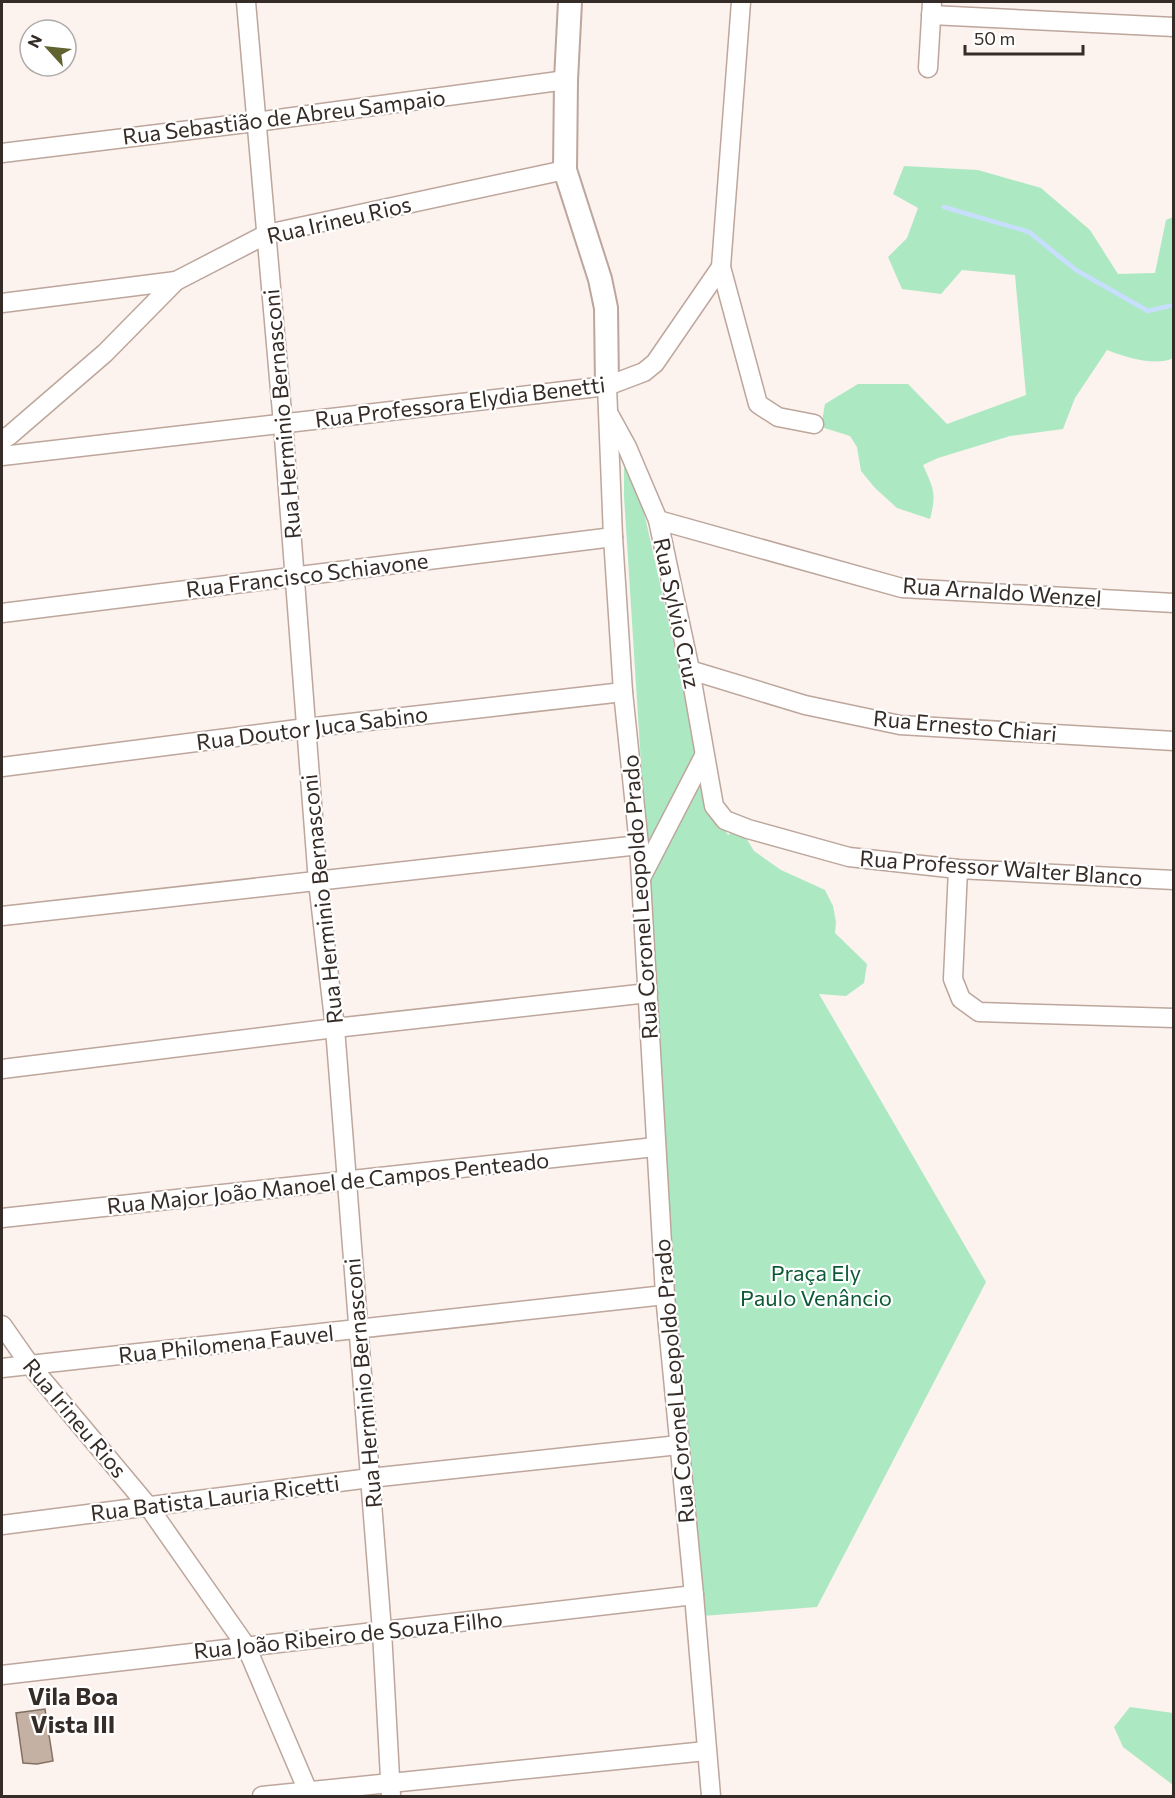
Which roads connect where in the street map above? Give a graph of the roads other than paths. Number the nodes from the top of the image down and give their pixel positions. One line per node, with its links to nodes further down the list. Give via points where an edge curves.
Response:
1 (246, 2): 8 (street, Rua Herminio Bernasconi)
2 (570, 2): 7 (street, Rua Coronel Leopoldo Prado)
3 (741, 2): 12 (street)
4 (931, 8): 5 (street); 6 (street)
5 (1173, 27)
6 (928, 68)
7 (566, 80): 8 (street, Rua Sebastião de Abreu Sampaio); 10 (street, Rua Coronel Leopoldo Prado)
8 (256, 122): 9 (street, Rua Sebastião de Abreu Sampaio); 11 (street, Rua Herminio Bernasconi)
9 (2, 153)
10 (565, 170): 11 (street, Rua Irineu Rios); 15 (street, Rua Coronel Leopoldo Prado, via 606,309)
11 (267, 234): 13 (street, Rua Irineu Rios); 17 (street, Rua Herminio Bernasconi)
12 (722, 267): 15 (street, Rua Professora Elydia Benetti, via 655,363 644,372); 18 (street, via 758,404 778,417)
13 (176, 281): 14 (street); 19 (street, Rua Irineu Rios, via 105,353)
14 (2, 303)
15 (608, 386): 16 (street, Rua Coronel Leopoldo Prado); 17 (street, Rua Professora Elydia Benetti)
16 (608, 412): 21 (street, Rua Sylvio Cruz); 22 (street, Rua Coronel Leopoldo Prado)
17 (283, 424): 20 (street, Rua Professora Elydia Benetti); 23 (street, Rua Herminio Bernasconi)
18 (814, 424)
19 (2, 440)
20 (2, 456)
21 (658, 520): 24 (street, Rua Arnaldo Wenzel, via 902,588); 26 (street, Rua Sylvio Cruz)
22 (613, 537): 23 (street, Rua Francisco Schiavone); 27 (street, Rua Coronel Leopoldo Prado)
23 (295, 576): 25 (street, Rua Francisco Schiavone); 28 (street, Rua Herminio Bernasconi)
24 (1173, 603)
25 (2, 613)
26 (690, 670): 29 (street, Rua Ernesto Chiari, via 805,705 900,725); 30 (street, Rua Sylvio Cruz)
27 (623, 692): 28 (street, Rua Doutor Juca Sabino); 33 (street, Rua Coronel Leopoldo Prado)
28 (306, 728): 31 (street, Rua Doutor Juca Sabino); 37 (street, Rua Herminio Bernasconi)
29 (1173, 741)
30 (704, 756): 32 (street, Rua Sylvio Cruz, via 714,806); 35 (street)
31 (2, 767)
32 (725, 820): 34 (street, Rua Professor Walter Blanco, via 748,830 849,857)
33 (639, 845): 35 (street, Rua Coronel Leopoldo Prado); 37 (street)
34 (958, 869): 36 (street, Rua Professor Walter Blanco); 40 (street, via 953,979 961,999 979,1012)
35 (641, 878): 39 (street, Rua Coronel Leopoldo Prado)
36 (1173, 880)
37 (318, 882): 38 (street); 41 (street, Rua Herminio Bernasconi)
38 (2, 916)
39 (648, 993): 41 (street); 43 (street, Rua Coronel Leopoldo Prado)
40 (1173, 1018)
41 (335, 1028): 42 (street); 44 (street, Rua Herminio Bernasconi)
42 (2, 1069)
43 (655, 1147): 44 (street, Rua Major João Manoel de Campos Penteado); 46 (street, Rua Coronel Leopoldo Prado)
44 (347, 1181): 45 (street, Rua Major João Manoel de Campos Penteado); 48 (street, Rua Herminio Bernasconi)
45 (2, 1218)
46 (665, 1295): 48 (street, Rua Philomena Fauvel); 51 (street, Rua Coronel Leopoldo Prado)
47 (2, 1326): 49 (street, Rua Irineu Rios)
48 (359, 1329): 49 (street, Rua Philomena Fauvel); 52 (street, Rua Herminio Bernasconi)
49 (30, 1365): 50 (street, Rua Philomena Fauvel); 53 (street, Rua Irineu Rios)
50 (2, 1368)
51 (679, 1445): 52 (street, Rua Batista Lauria Ricetti); 55 (street, Rua Coronel Leopoldo Prado)
52 (370, 1478): 53 (street, Rua Batista Lauria Ricetti); 56 (street, Rua Herminio Bernasconi)
53 (148, 1506): 54 (street, Rua Batista Lauria Ricetti); 57 (street, Rua Irineu Rios)
54 (2, 1526)
55 (694, 1596): 56 (street, Rua João Ribeiro de Souza Filho); 59 (street, Rua Coronel Leopoldo Prado)
56 (382, 1631): 57 (street, Rua João Ribeiro de Souza Filho); 60 (street, Rua Herminio Bernasconi)
57 (246, 1647): 58 (street, Rua João Ribeiro de Souza Filho); 61 (street, Rua Irineu Rios)
58 (2, 1675)
59 (706, 1751): 60 (street); 63 (street, Rua Coronel Leopoldo Prado)
60 (391, 1790): 61 (street)
61 (308, 1794): 62 (street)
62 (262, 1797)
63 (711, 1797)

